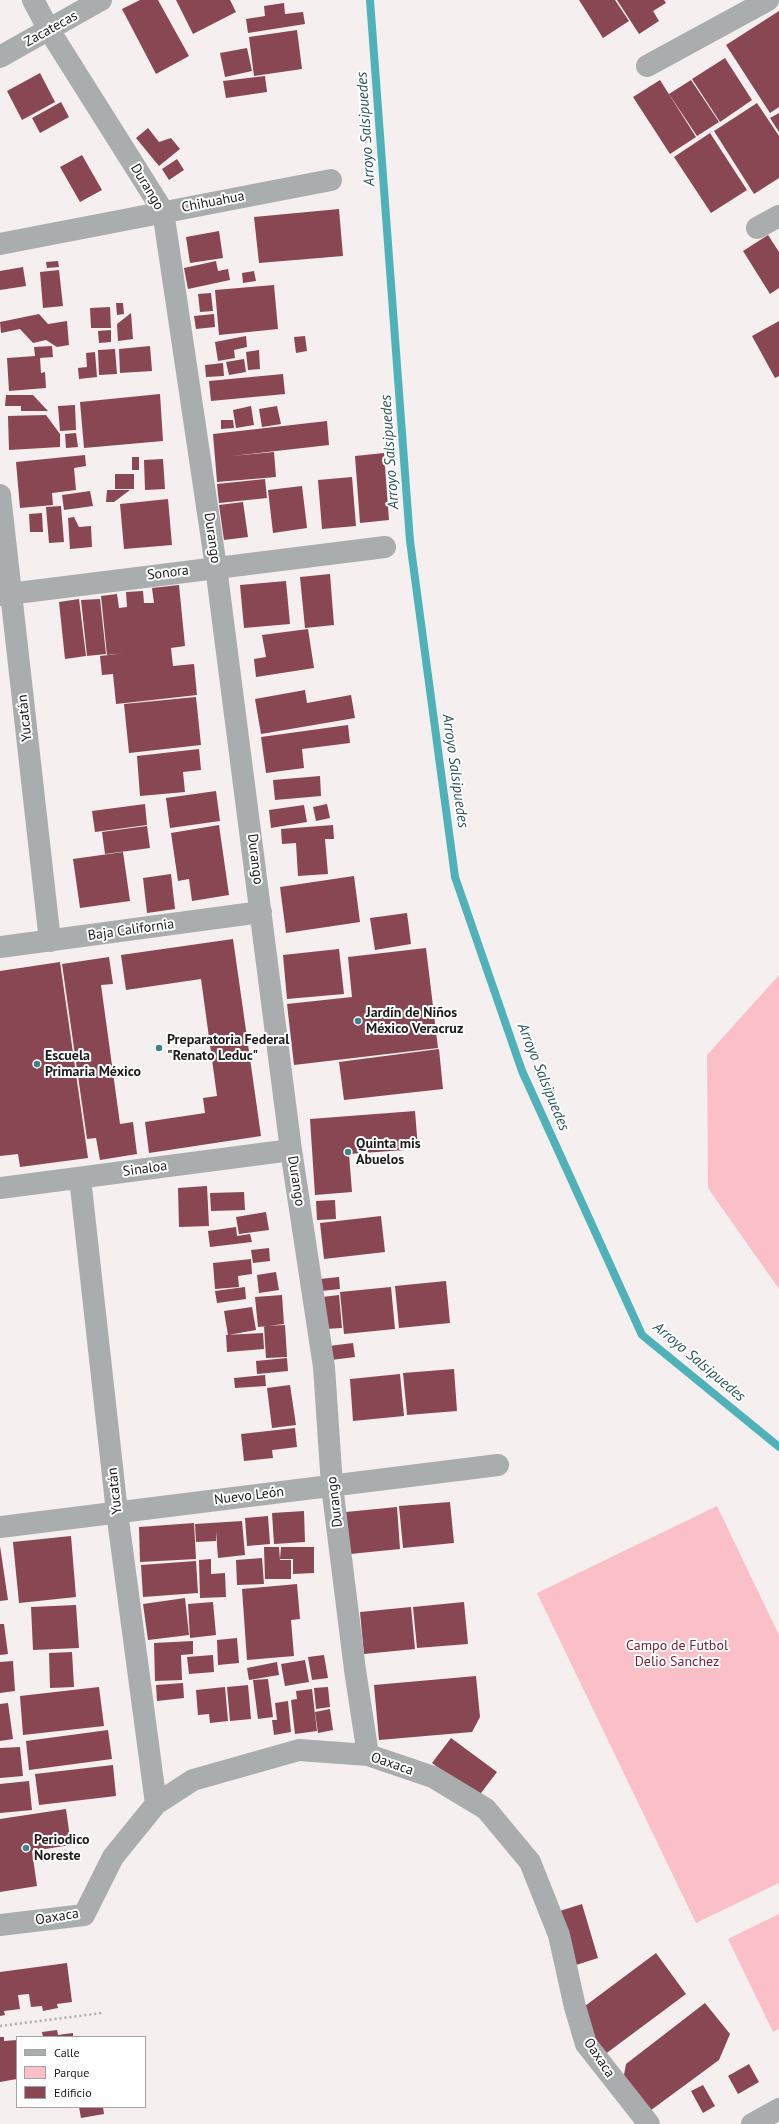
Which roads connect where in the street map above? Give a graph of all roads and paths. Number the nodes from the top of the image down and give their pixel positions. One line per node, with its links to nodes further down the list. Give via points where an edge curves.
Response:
1 (33, 0): 4 (street, Durango)
2 (101, 0): 4 (street, Zacatecas)
3 (768, 0): 6 (street)
4 (49, 30): 5 (street, Zacatecas); 8 (street, Durango)
5 (0, 56)
6 (647, 66)
7 (331, 180): 8 (street, Chihuahua)
8 (163, 211): 11 (street, Chihuahua); 14 (street, Durango)
9 (779, 216): 10 (street)
10 (757, 228)
11 (0, 244)
12 (0, 495): 15 (street, Yucatán)
13 (385, 547): 14 (street, Sonora)
14 (216, 567): 15 (street, Sonora); 16 (street, Durango)
15 (6, 594): 17 (street, Yucatán)
16 (262, 912): 17 (street, Baja California); 19 (street, Durango)
17 (50, 940): 18 (street, Baja California)
18 (0, 947)
19 (291, 1150): 20 (street, Sinaloa); 23 (street, Durango, via 324,1367)
20 (80, 1178): 21 (street, Sinaloa); 24 (street, Yucatán)
21 (0, 1188)
22 (498, 1465): 23 (street, Nuevo León)
23 (332, 1486): 24 (street, Nuevo León); 26 (street, Durango, via 354,1670)
24 (117, 1512): 25 (street, Nuevo León); 27 (street, Yucatán)
25 (0, 1527)
26 (368, 1755): 27 (street, Oaxaca, via 300,1750 193,1780); 32 (street, Oaxaca, via 433,1777 486,1810 530,1862 559,1935 586,2044)
27 (156, 1804): 28 (street, Oaxaca, via 113,1857 84,1915)
28 (0, 1925)
29 (102, 2013): 30 (path)
30 (0, 2026)
31 (779, 2109): 33 (street)
32 (649, 2124)
33 (752, 2124)

